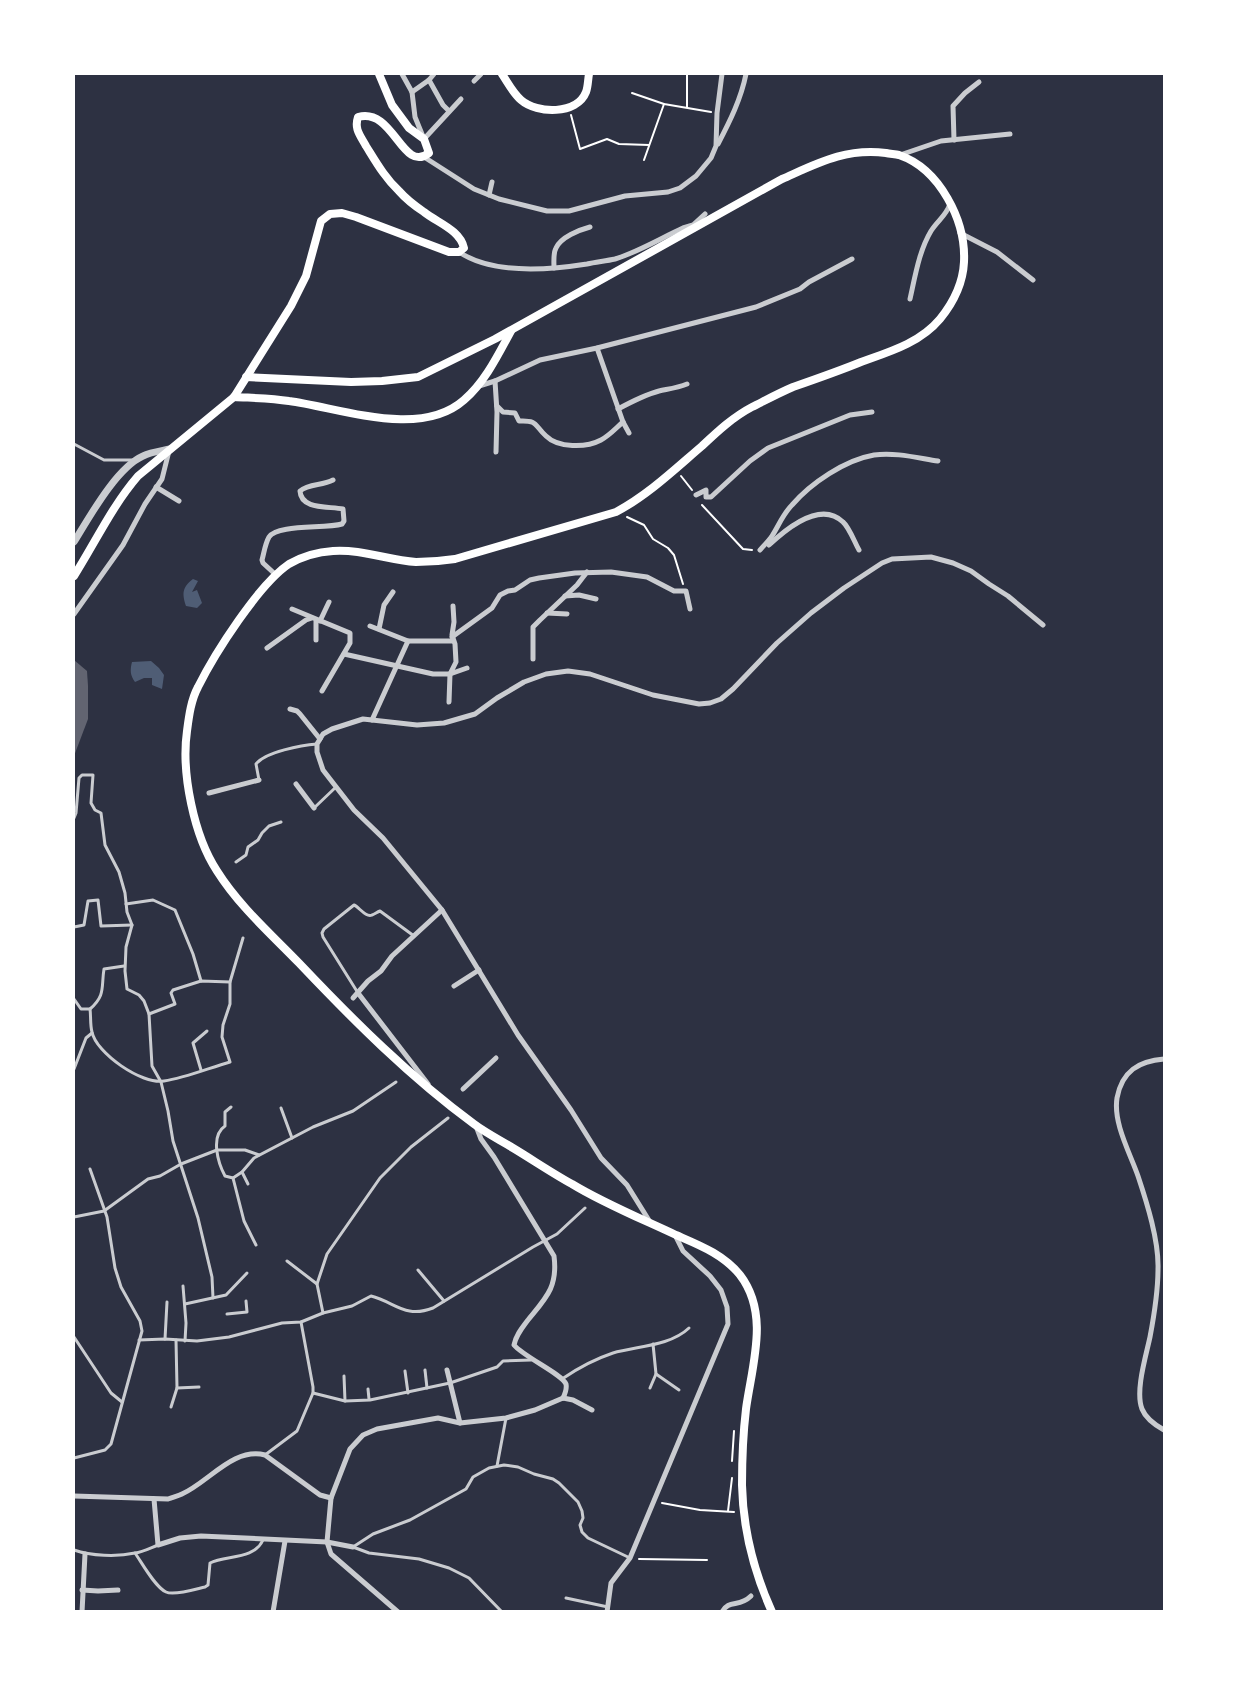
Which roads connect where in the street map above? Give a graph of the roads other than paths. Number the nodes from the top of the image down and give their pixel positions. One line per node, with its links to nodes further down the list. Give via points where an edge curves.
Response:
1 (379, 74): 16 (main road, via 392,105)
2 (402, 74): 12 (street)
3 (434, 74): 9 (street)
4 (481, 74): 10 (street)
5 (502, 74): 6 (main road, via 521,101 545,110 577,104 586,93)
6 (589, 74)
7 (722, 74): 18 (street)
8 (746, 74): 18 (street, via 731,120)
9 (429, 80): 12 (street); 14 (street)
10 (474, 81)
11 (979, 82): 17 (street, via 953,106)
12 (412, 92): 16 (street, via 415,117)
13 (461, 99): 14 (street)
14 (449, 111): 16 (street)
15 (1010, 134): 17 (street)
16 (424, 139): 20 (main road, via 429,153)
17 (954, 140): 19 (street)
18 (716, 146): 22 (street, via 696,176 668,192 625,196 569,211 547,211)
19 (898, 155): 23 (main road, via 930,176); 32 (main road, via 848,153 817,163)
20 (424, 157): 22 (street); 27 (main road, via 408,154 378,118 367,114 358,117 359,134 379,168 424,213 454,232 463,242 464,248)
21 (492, 182): 22 (street)
22 (489, 195)
23 (950, 204): 26 (main road); 31 (street, via 931,231)
24 (705, 214): 29 (street, via 693,225 614,259)
25 (590, 227): 29 (street, via 556,246)
26 (960, 233): 30 (street, via 997,252); 56 (main road, via 964,262 960,284 940,320 922,337 790,388 750,409 616,512 455,559 416,562 333,551 310,554)
27 (459, 252): 29 (street, via 471,260 517,269); 34 (main road, via 449,252 356,217 330,214 321,221 306,276 291,306)
28 (852, 259): 33 (street, via 800,289 756,307)
29 (554, 268)
30 (1034, 280)
31 (909, 299)
32 (511, 331): 34 (main road, via 418,376 351,382); 37 (main road)
33 (597, 348): 35 (street, via 540,360); 40 (street)
34 (246, 376): 38 (main road)
35 (495, 381): 37 (street); 39 (street)
36 (687, 384): 40 (street, via 640,397)
37 (477, 386): 38 (main road, via 446,412 425,418 369,417 289,401)
38 (234, 397): 45 (main road)
39 (497, 406): 42 (street, via 503,412 515,413 519,421 535,422 556,443 571,445 600,441); 46 (street)
40 (618, 409): 42 (street)
41 (872, 412): 51 (street, via 850,415 768,448 711,497 706,496 706,490)
42 (623, 422): 43 (street)
43 (628, 433)
44 (74, 444): 47 (lane, via 105,460)
45 (170, 449): 47 (street); 50 (street); 57 (main road, via 127,489)
46 (496, 452)
47 (138, 459): 53 (street, via 104,494)
48 (938, 461): 54 (street, via 874,455 836,469 793,503 760,550 800,521 822,514 844,522)
49 (333, 480): 56 (street, via 305,486 300,495 304,501 320,507 343,509 342,524 273,533 262,560)
50 (156, 488): 52 (street); 66 (street, via 123,545)
51 (696, 495)
52 (179, 501)
53 (74, 542)
54 (859, 550)
55 (587, 572): 59 (street); 64 (street, via 629,574 652,579 674,591 686,591); 72 (street, via 530,580 500,595 492,608)
56 (276, 575): 118 (main road, via 230,633 193,699 186,738 188,783 197,828 216,870 249,912 337,1003)
57 (74, 576)
58 (393, 592): 71 (street, via 384,605)
59 (566, 596): 60 (street); 65 (street)
60 (596, 599)
61 (329, 602): 68 (street)
62 (453, 606): 72 (street)
63 (292, 609): 68 (street)
64 (690, 609)
65 (547, 613): 67 (street); 77 (street, via 533,627)
66 (74, 614)
67 (567, 614)
68 (316, 620): 73 (street); 75 (street, via 306,620); 76 (street, via 350,633)
69 (1043, 625): 84 (street, via 971,571 930,557 892,559 811,613 733,689 710,704 653,695 590,674 568,671 524,682 475,714 444,723 417,725)
70 (370, 626): 71 (street)
71 (379, 629): 74 (street)
72 (453, 639): 74 (street); 80 (street, via 456,662)
73 (316, 640)
74 (408, 641): 78 (street)
75 (267, 648)
76 (344, 654): 78 (street); 81 (street)
77 (533, 659)
78 (397, 665): 80 (street); 84 (street)
79 (467, 668): 80 (street)
80 (450, 674): 82 (street)
81 (322, 690)
82 (449, 702)
83 (290, 709): 85 (street, via 300,714)
84 (372, 720): 85 (street, via 332,729)
85 (318, 742): 86 (lane, via 264,756 256,764); 88 (street, via 323,770)
86 (259, 780): 89 (street)
87 (296, 784): 90 (street)
88 (336, 786): 90 (lane); 95 (street)
89 (209, 793)
90 (314, 808)
91 (74, 818): 94 (lane, via 79,778 93,775 91,803 101,813 105,845 118,872)
92 (281, 822): 93 (lane, via 269,826)
93 (236, 862)
94 (126, 904): 96 (lane); 102 (lane, via 153,900 175,910)
95 (442, 910): 98 (street); 101 (street)
96 (132, 925): 97 (lane, via 100,927 98,900 88,901 84,925); 100 (lane)
97 (74, 927)
98 (414, 936): 105 (street); 105 (lane, via 383,912 368,916 354,905 322,933)
99 (243, 938): 103 (lane)
100 (125, 966): 107 (lane, via 104,969 103,992); 108 (lane, via 127,989 139,995)
101 (479, 970): 104 (street); 134 (street, via 601,1158 627,1185)
102 (201, 981): 103 (lane); 108 (lane, via 171,991 175,1004)
103 (230, 982): 114 (lane, via 230,1004 222,1037 230,1062)
104 (454, 986)
105 (356, 996): 118 (street)
106 (74, 999): 107 (lane, via 81,1009)
107 (90, 1009): 110 (lane)
108 (149, 1014): 115 (lane, via 152,1066)
109 (207, 1031): 114 (lane, via 193,1043)
110 (92, 1033): 113 (lane, via 86,1038); 115 (lane, via 101,1050 123,1068)
111 (496, 1058): 117 (street)
112 (1164, 1059): 182 (street, via 1128,1071 1116,1102 1120,1127 1153,1228 1158,1268 1140,1387 1142,1409 1152,1424)
113 (74, 1069)
114 (201, 1071): 115 (lane)
115 (161, 1082): 126 (lane)
116 (396, 1082): 123 (lane, via 353,1111)
117 (463, 1089)
118 (432, 1090): 122 (main road)
119 (231, 1107): 124 (lane, via 225,1112 225,1126 219,1129)
120 (281, 1108): 123 (lane)
121 (448, 1118): 141 (lane, via 380,1178 327,1254)
122 (476, 1125): 134 (main road, via 576,1187); 136 (street)
123 (292, 1138): 125 (lane)
124 (216, 1150): 125 (lane, via 245,1150); 126 (lane); 129 (lane, via 225,1176)
125 (259, 1155): 128 (lane)
126 (181, 1164): 132 (lane, via 148,1179); 143 (lane, via 198,1218)
127 (90, 1170): 132 (lane)
128 (242, 1172): 129 (lane); 130 (lane)
129 (233, 1178): 137 (lane, via 244,1221)
130 (248, 1184)
131 (585, 1208): 136 (lane)
132 (104, 1211): 133 (lane); 155 (lane, via 121,1287 140,1320)
133 (74, 1216)
134 (650, 1223): 135 (main road)
135 (675, 1234): 197 (street, via 683,1251 721,1290 728,1324); 208 (main road, via 714,1253 734,1268 755,1305 756,1342 742,1450 743,1512 762,1591)
136 (545, 1242): 145 (lane); 158 (street, via 554,1256 556,1271 552,1285 514,1345)
137 (256, 1245)
138 (287, 1261): 141 (lane)
139 (418, 1270): 145 (lane)
140 (247, 1272): 143 (lane, via 226,1295)
141 (317, 1284): 148 (lane)
142 (183, 1286): 147 (lane)
143 (213, 1298): 147 (lane)
144 (246, 1301): 149 (lane, via 247,1312)
145 (444, 1301): 148 (lane, via 421,1313 401,1310 370,1296 352,1306)
146 (167, 1302): 153 (lane)
147 (185, 1304): 156 (lane)
148 (323, 1313): 150 (lane)
149 (227, 1314)
150 (301, 1322): 156 (lane, via 229,1337); 172 (lane)
151 (689, 1328): 157 (lane)
152 (74, 1337): 177 (lane, via 111,1393)
153 (165, 1339): 154 (lane); 155 (lane)
154 (176, 1340): 156 (lane); 167 (lane)
155 (139, 1341): 177 (lane)
156 (185, 1341)
157 (653, 1344): 162 (lane); 164 (lane, via 612,1354)
158 (532, 1360): 164 (street); 165 (lane, via 503,1361 497,1367)
159 (425, 1370): 168 (lane)
160 (447, 1370): 165 (street)
161 (405, 1371): 173 (lane)
162 (656, 1374): 169 (lane); 171 (lane)
163 (344, 1376): 176 (lane)
164 (562, 1378): 174 (street, via 566,1391)
165 (450, 1383): 168 (lane); 181 (street)
166 (199, 1387): 167 (lane)
167 (177, 1388): 178 (lane)
168 (428, 1388): 173 (lane)
169 (650, 1388)
170 (368, 1389): 175 (lane)
171 (679, 1390)
172 (313, 1393): 176 (lane); 183 (lane, via 297,1431)
173 (408, 1393): 175 (lane)
174 (562, 1398): 179 (street); 180 (street)
175 (370, 1400): 176 (lane)
176 (345, 1401)
177 (122, 1402): 184 (lane, via 109,1448)
178 (171, 1407)
179 (592, 1410)
180 (506, 1418): 181 (street); 185 (lane)
181 (460, 1423): 188 (street, via 438,1418 377,1429 363,1436 350,1449)
182 (1164, 1430)
183 (266, 1455): 187 (street, via 246,1454 183,1494); 188 (street, via 320,1495)
184 (74, 1458)
185 (497, 1466): 193 (lane, via 473,1477 466,1489); 197 (lane, via 518,1467 553,1479 578,1502 582,1532)
186 (74, 1496): 187 (street)
187 (154, 1498): 192 (street)
188 (331, 1498): 191 (street)
189 (264, 1538): 190 (street); 192 (street, via 201,1536); 195 (lane, via 254,1551 210,1563 205,1587 174,1593 165,1592 156,1583)
190 (285, 1541): 191 (street); 204 (street)
191 (327, 1542): 193 (street); 205 (street, via 331,1554)
192 (158, 1545): 195 (lane)
193 (353, 1547): 206 (lane, via 449,1568 469,1578)
194 (74, 1550): 196 (lane)
195 (135, 1553): 196 (lane)
196 (85, 1554): 198 (street)
197 (630, 1558): 202 (street, via 611,1583)
198 (82, 1590): 199 (street); 203 (street)
199 (118, 1590)
200 (751, 1596): 207 (street, via 739,1604 729,1604)
201 (566, 1598): 202 (lane)
202 (608, 1609)
203 (82, 1611)
204 (273, 1611)
205 (398, 1611)
206 (502, 1611)
207 (722, 1611)
208 (772, 1611)

